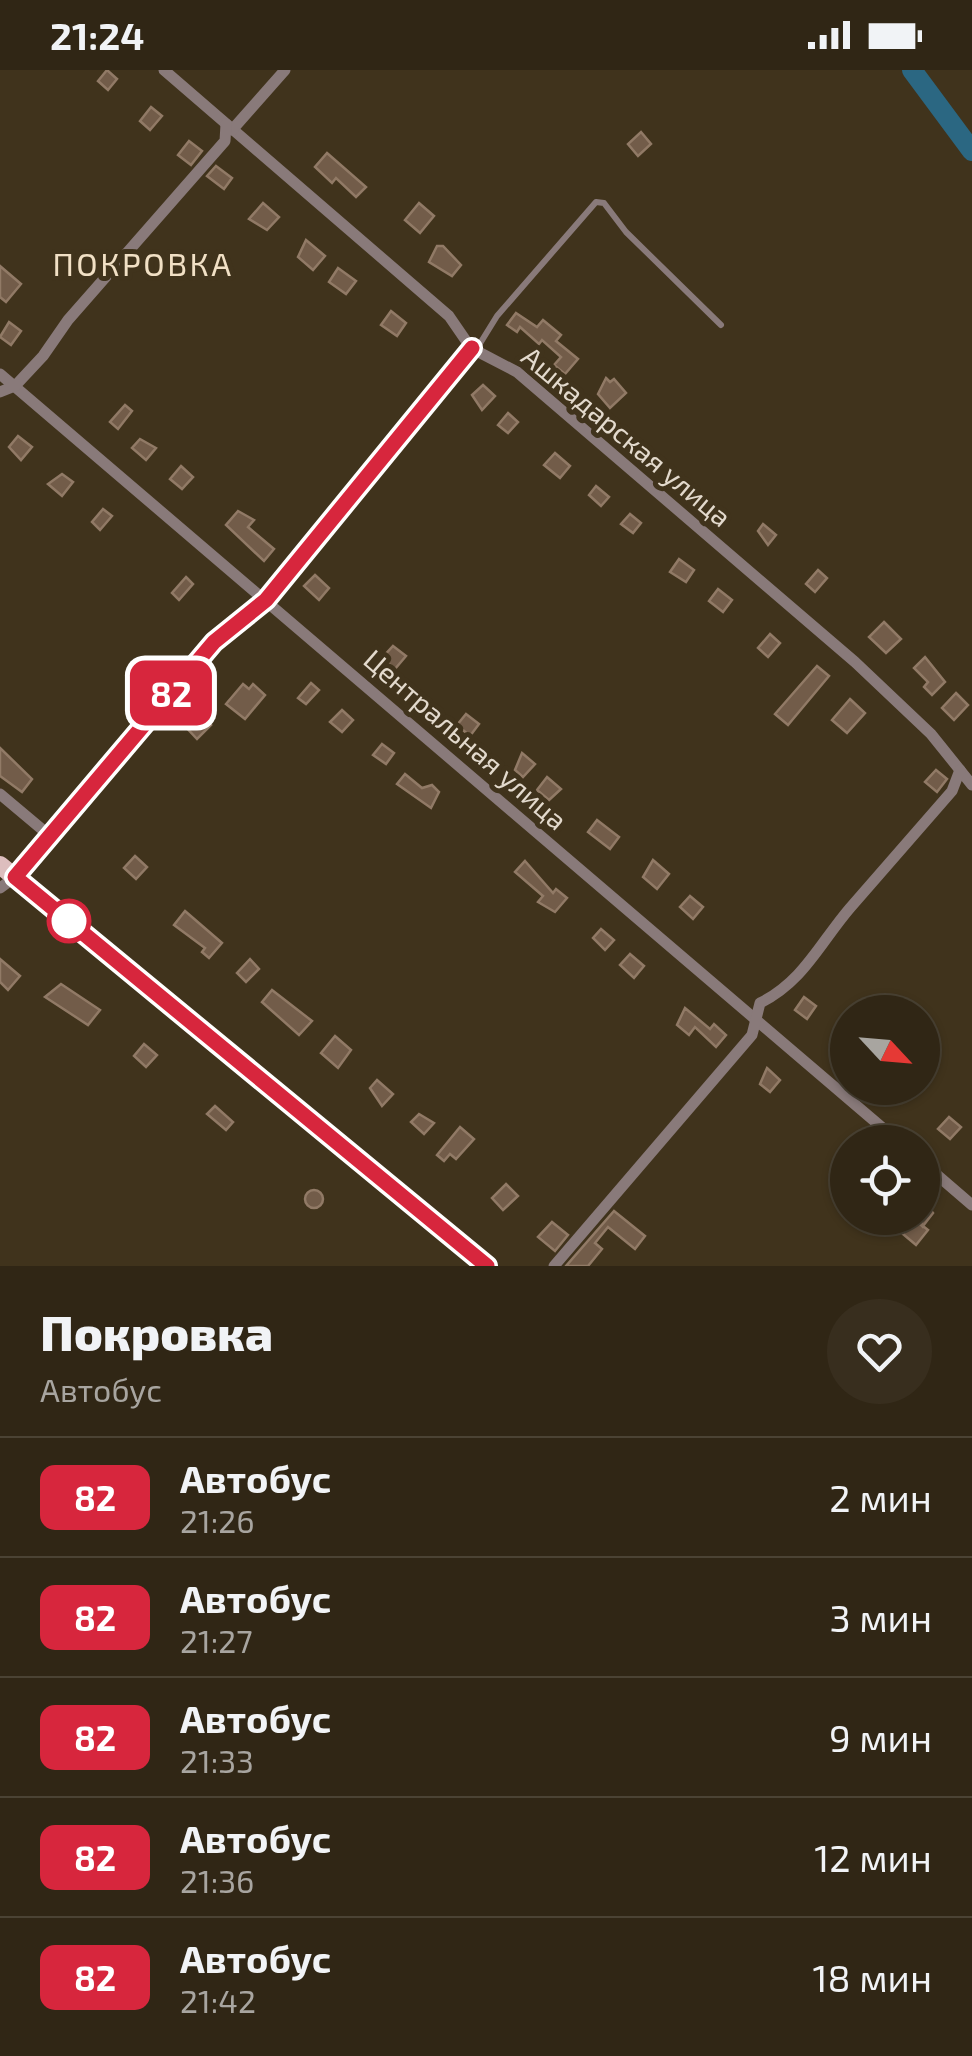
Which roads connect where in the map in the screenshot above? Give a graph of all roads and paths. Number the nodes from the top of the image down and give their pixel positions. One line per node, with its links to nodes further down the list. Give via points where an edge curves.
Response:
1 (164, 70): 3 (street, Ашкадарская улица)
2 (285, 70): 3 (street)
3 (229, 127): 5 (street, Ашкадарская улица, via 449,316); 7 (street, via 225,140)
4 (721, 325): 5 (lane, via 596,202)
5 (474, 349): 9 (street); 10 (street, Ашкадарская улица, via 517,372 855,662 932,734)
6 (0, 374): 7 (street, Центральная улица)
7 (14, 386): 8 (street); 9 (street, Центральная улица)
8 (0, 392)
9 (266, 600): 13 (street, via 214,642); 15 (street, Центральная улица)
10 (960, 770): 11 (street, Ашкадарская улица); 15 (street, via 952,791 806,968 786,990 760,1003)
11 (972, 785)
12 (0, 794): 13 (street)
13 (50, 836): 14 (street)
14 (5, 876): 19 (main road)
15 (756, 1019): 16 (street, Центральная улица); 20 (street, via 752,1035)
16 (879, 1125)
17 (940, 1177): 18 (street)
18 (972, 1205)
19 (487, 1266)
20 (554, 1266)

